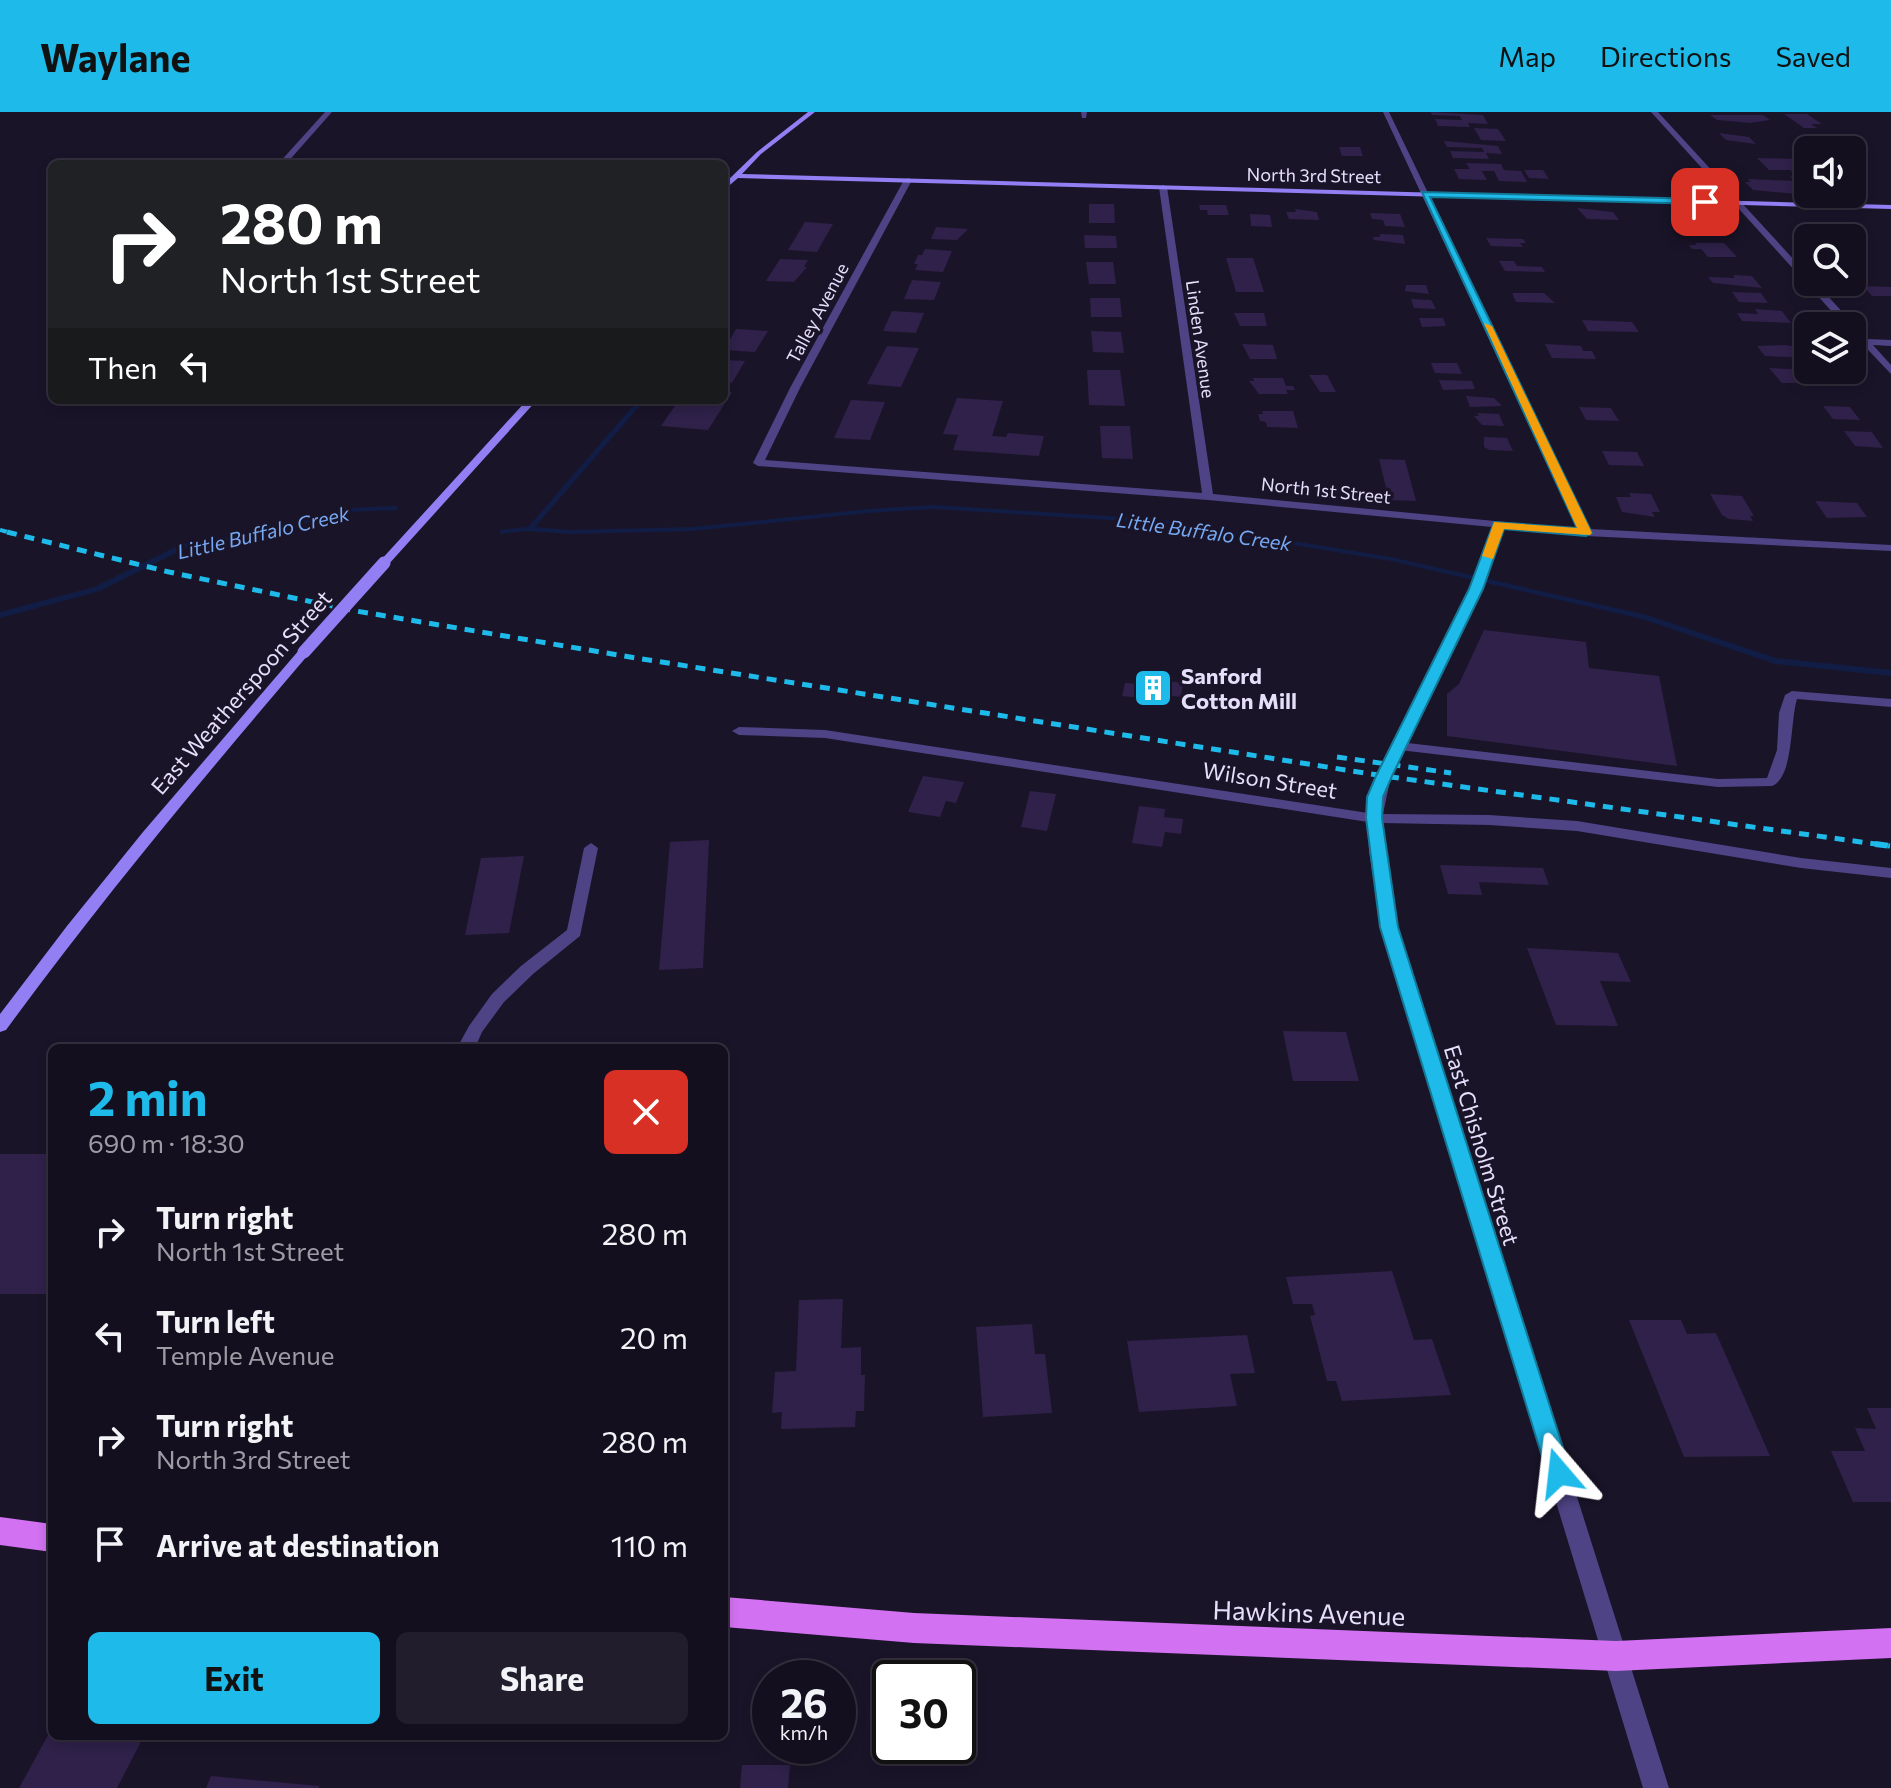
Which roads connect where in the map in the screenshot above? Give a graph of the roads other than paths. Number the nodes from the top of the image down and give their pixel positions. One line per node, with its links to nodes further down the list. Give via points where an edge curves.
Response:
1 (329, 112): 5 (street)
2 (812, 112): 7 (street)
3 (1386, 112): 11 (street)
4 (1654, 112): 12 (street)
5 (286, 160)
6 (728, 175): 7 (street)
7 (736, 176): 8 (street, North 3rd Street); 9 (street)
8 (908, 180): 10 (street, North 3rd Street); 22 (street, Talley Avenue)
9 (728, 184)
10 (1163, 187): 11 (street, North 3rd Street); 23 (street, Linden Avenue)
11 (1425, 194): 12 (street, North 3rd Street); 25 (street)
12 (1737, 202): 13 (street, North 3rd Street); 14 (street)
13 (1891, 207)
14 (1794, 265)
15 (1823, 296): 16 (street)
16 (1837, 312)
17 (1866, 342): 19 (street)
18 (1866, 343): 20 (street)
19 (1891, 343)
20 (1891, 371)
21 (528, 404): 33 (street, East Weatherspoon Street, bridge, via 304,652 133,852)
22 (758, 463): 23 (street, North 1st Street)
23 (1208, 497): 24 (street, North 1st Street)
24 (1499, 525): 25 (street, North 1st Street); 29 (street, East Chisholm Street, via 1479,582)
25 (1586, 533): 26 (street, North 1st Street)
26 (1891, 548)
27 (1891, 703): 29 (street, via 1792,695 1784,750 1772,782 1718,783)
28 (739, 731): 30 (street, Wilson Street, via 825,734)
29 (1399, 746): 30 (street, East Chisholm Street, via 1375,797)
30 (1374, 818): 32 (street, Wilson Street, via 1577,826); 39 (street, East Chisholm Street, via 1389,927)
31 (591, 848): 34 (street, via 574,932 494,1001)
32 (1891, 873)
33 (0, 1026)
34 (468, 1044)
35 (0, 1531): 36 (main road)
36 (48, 1537)
37 (728, 1612): 39 (main road, Hawkins Avenue, via 914,1628)
38 (1891, 1643): 39 (main road, Hawkins Avenue)
39 (1616, 1656): 40 (street, East Chisholm Street)
40 (1656, 1788)

